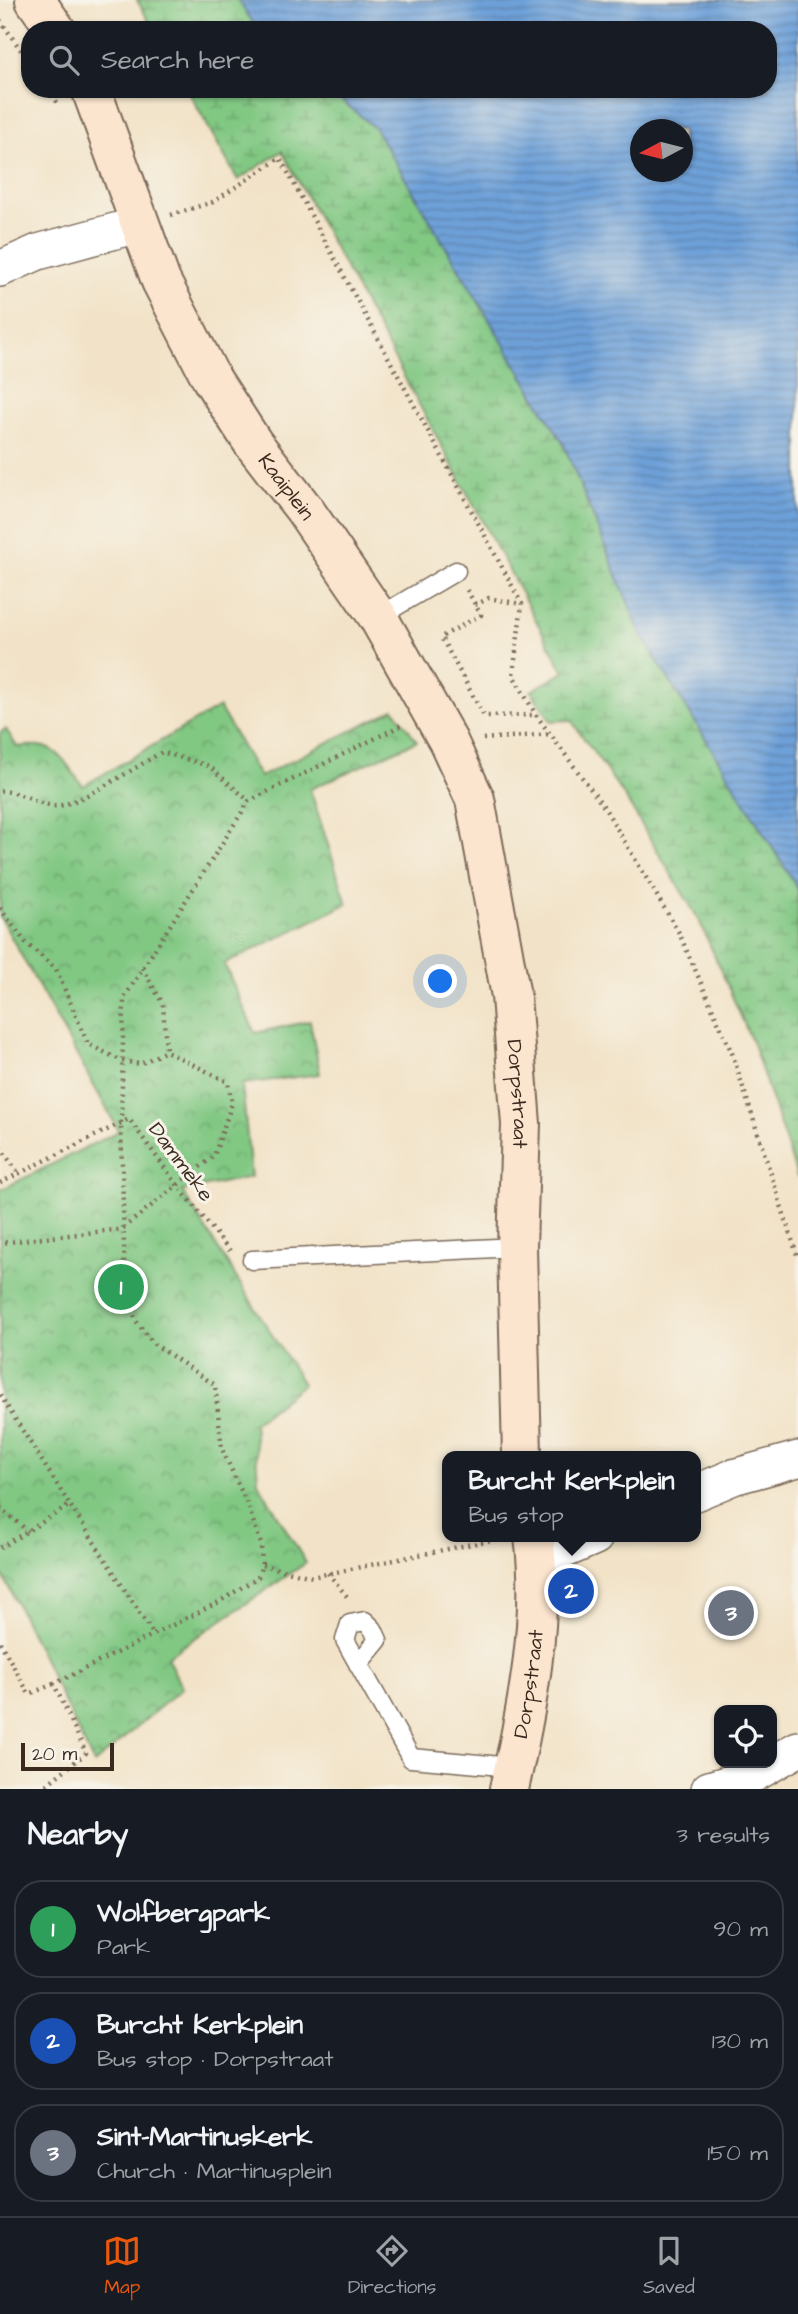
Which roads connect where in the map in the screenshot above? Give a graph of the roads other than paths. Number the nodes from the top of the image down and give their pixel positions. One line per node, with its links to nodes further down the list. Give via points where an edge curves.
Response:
1 (34, 0): 2 (street)
2 (49, 21)
3 (94, 98): 4 (street, Kaaiplein)
4 (141, 224): 5 (street, via 38,252); 7 (street, Kaaiplein, via 161,281 211,377)
5 (0, 269)
6 (456, 571): 7 (lane)
7 (378, 617): 8 (street, Kaaiplein)
8 (439, 726): 9 (street, Dorpstraat, via 475,799 511,996 521,1124)
9 (517, 1247): 10 (lane); 11 (street, Dorpstraat)
10 (252, 1260)
11 (522, 1451)
12 (798, 1458): 13 (street)
13 (701, 1490)
14 (570, 1542): 15 (street)
15 (536, 1549): 18 (street, Dorpstraat, via 539,1586 526,1712)
16 (358, 1664): 16 (lane, via 345,1640 350,1624 365,1621 378,1640); 18 (lane, via 411,1758)
17 (798, 1749): 19 (street, via 747,1778)
18 (511, 1778)
19 (709, 1789)

